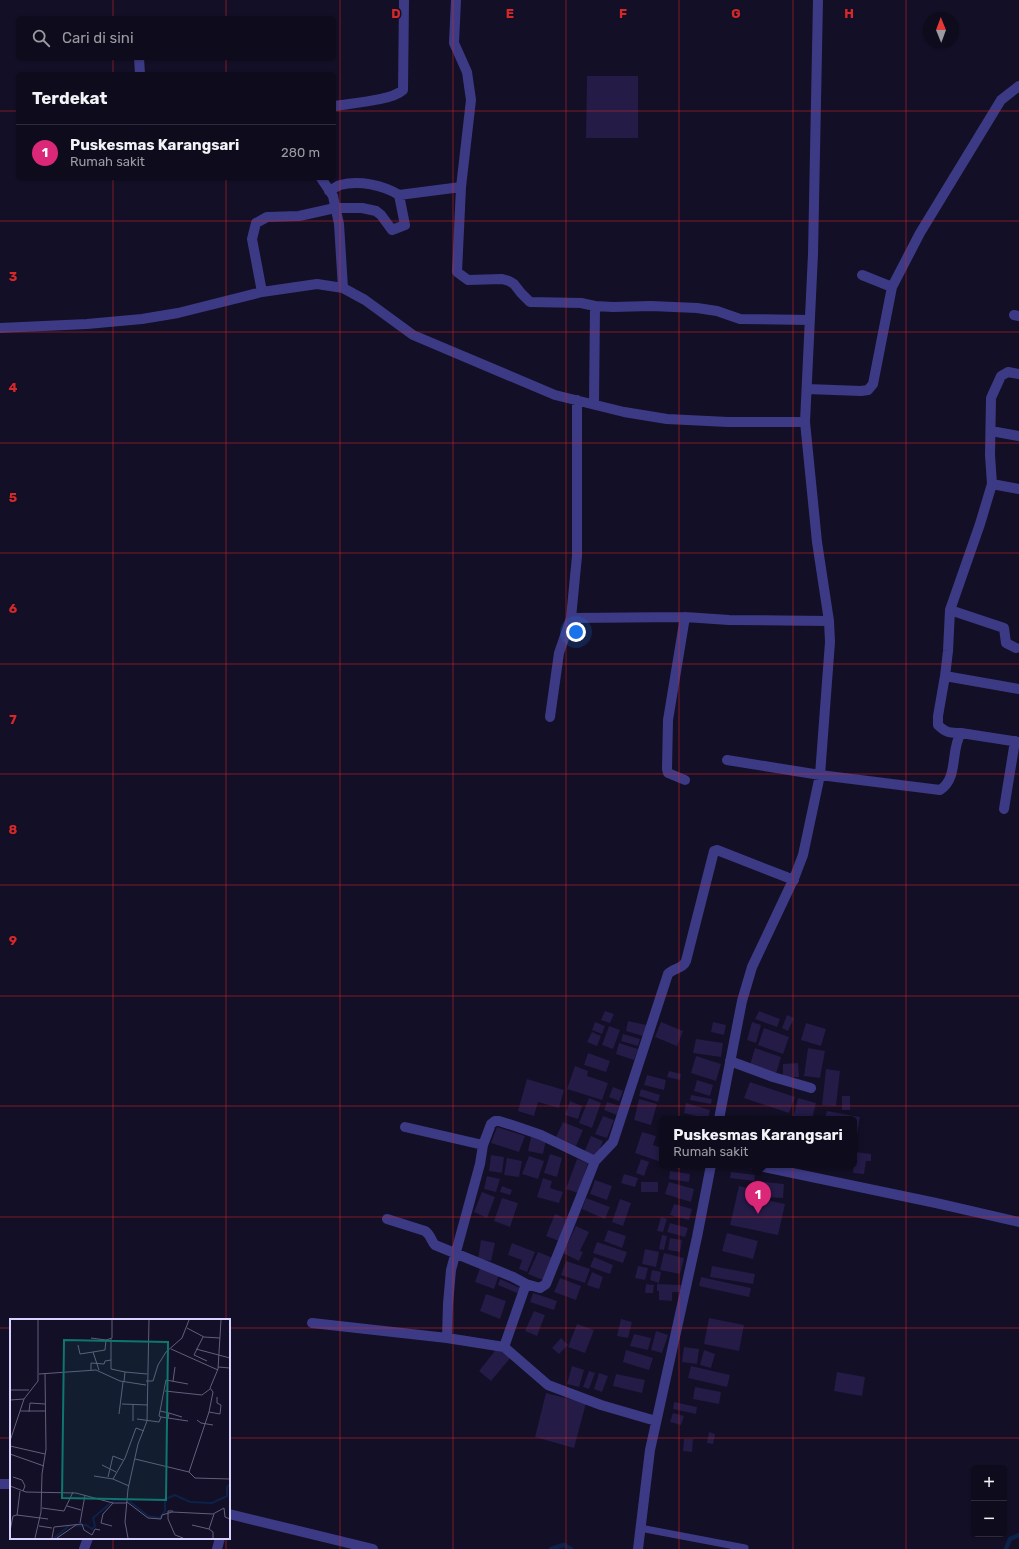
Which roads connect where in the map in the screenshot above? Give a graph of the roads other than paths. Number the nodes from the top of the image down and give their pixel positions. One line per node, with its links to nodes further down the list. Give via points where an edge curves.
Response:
1 (404, 0): 7 (street, via 403,90 398,95 387,98)
2 (456, 0): 9 (street, via 454,43 467,72 471,100)
3 (818, 0): 18 (street)
4 (139, 60): 5 (street)
5 (140, 72)
6 (1019, 86): 14 (street, via 1001,100 920,233)
7 (336, 106)
8 (322, 180): 10 (street)
9 (461, 187): 11 (street); 17 (street, via 457,272 468,280 502,279 512,282 530,302 581,303)
10 (329, 191): 11 (street, via 340,185 374,184); 12 (street, via 333,196)
11 (399, 195): 12 (street, via 405,225 392,230 376,211)
12 (335, 208): 15 (street, via 339,224); 16 (street, via 299,216 267,218 256,223 252,239)
13 (862, 276): 14 (street)
14 (892, 287): 21 (street, via 873,384 868,390 861,391)
15 (343, 288): 16 (street, via 317,284); 22 (street, via 365,300 413,334 555,395)
16 (262, 292): 19 (street, via 178,313 142,319)
17 (595, 306): 18 (street, via 697,308 717,311 740,319); 23 (street)
18 (810, 320): 21 (street)
19 (0, 328)
20 (1019, 374): 25 (street, via 1008,372 1001,376 991,398)
21 (807, 389): 24 (street)
22 (577, 400): 23 (street); 31 (street, via 577,556)
23 (594, 404): 24 (street, via 667,419)
24 (805, 422): 32 (street, via 817,542)
25 (991, 431): 26 (street); 27 (street)
26 (1019, 436)
27 (992, 484): 28 (street); 29 (street)
28 (1019, 488)
29 (950, 610): 33 (street, via 1004,628 1006,643); 34 (street)
30 (685, 617): 31 (street); 32 (street); 41 (street, via 668,720 667,769 668,773)
31 (571, 618): 36 (street, via 560,653)
32 (829, 621): 40 (street, via 830,642)
33 (1016, 648)
34 (945, 676): 35 (street); 37 (street, via 938,725 944,732)
35 (1019, 689)
36 (550, 717)
37 (961, 734): 38 (street); 40 (street, via 956,745 950,780 940,790)
38 (1017, 742): 42 (street)
39 (727, 760): 40 (street)
40 (820, 774): 43 (street, via 803,855)
41 (685, 780)
42 (1004, 809)
43 (794, 880): 44 (street, via 752,967); 49 (street, via 714,851 685,964 668,974 613,1142)
44 (730, 1062): 45 (street); 46 (street)
45 (811, 1088)
46 (720, 1116)
47 (405, 1127): 48 (street)
48 (483, 1145): 49 (street, via 491,1124 499,1121 541,1135); 54 (street)
49 (595, 1161): 55 (street, via 546,1284 540,1288)
50 (710, 1168): 59 (street)
51 (768, 1168): 53 (street)
52 (387, 1219): 54 (street, via 425,1231 436,1245)
53 (1019, 1222)
54 (455, 1253): 55 (street); 57 (street, via 449,1288)
55 (526, 1284): 58 (street)
56 (312, 1323): 57 (street)
57 (447, 1338): 58 (street)
58 (504, 1348): 59 (street, via 548,1385 601,1405)
59 (656, 1421): 61 (street)
60 (230, 1514): 67 (street)
61 (640, 1528): 64 (lane); 68 (street)
62 (88, 1539): 65 (street)
63 (220, 1539): 66 (street)
64 (745, 1548)
65 (84, 1549)
66 (217, 1549)
67 (373, 1549)
68 (638, 1549)

